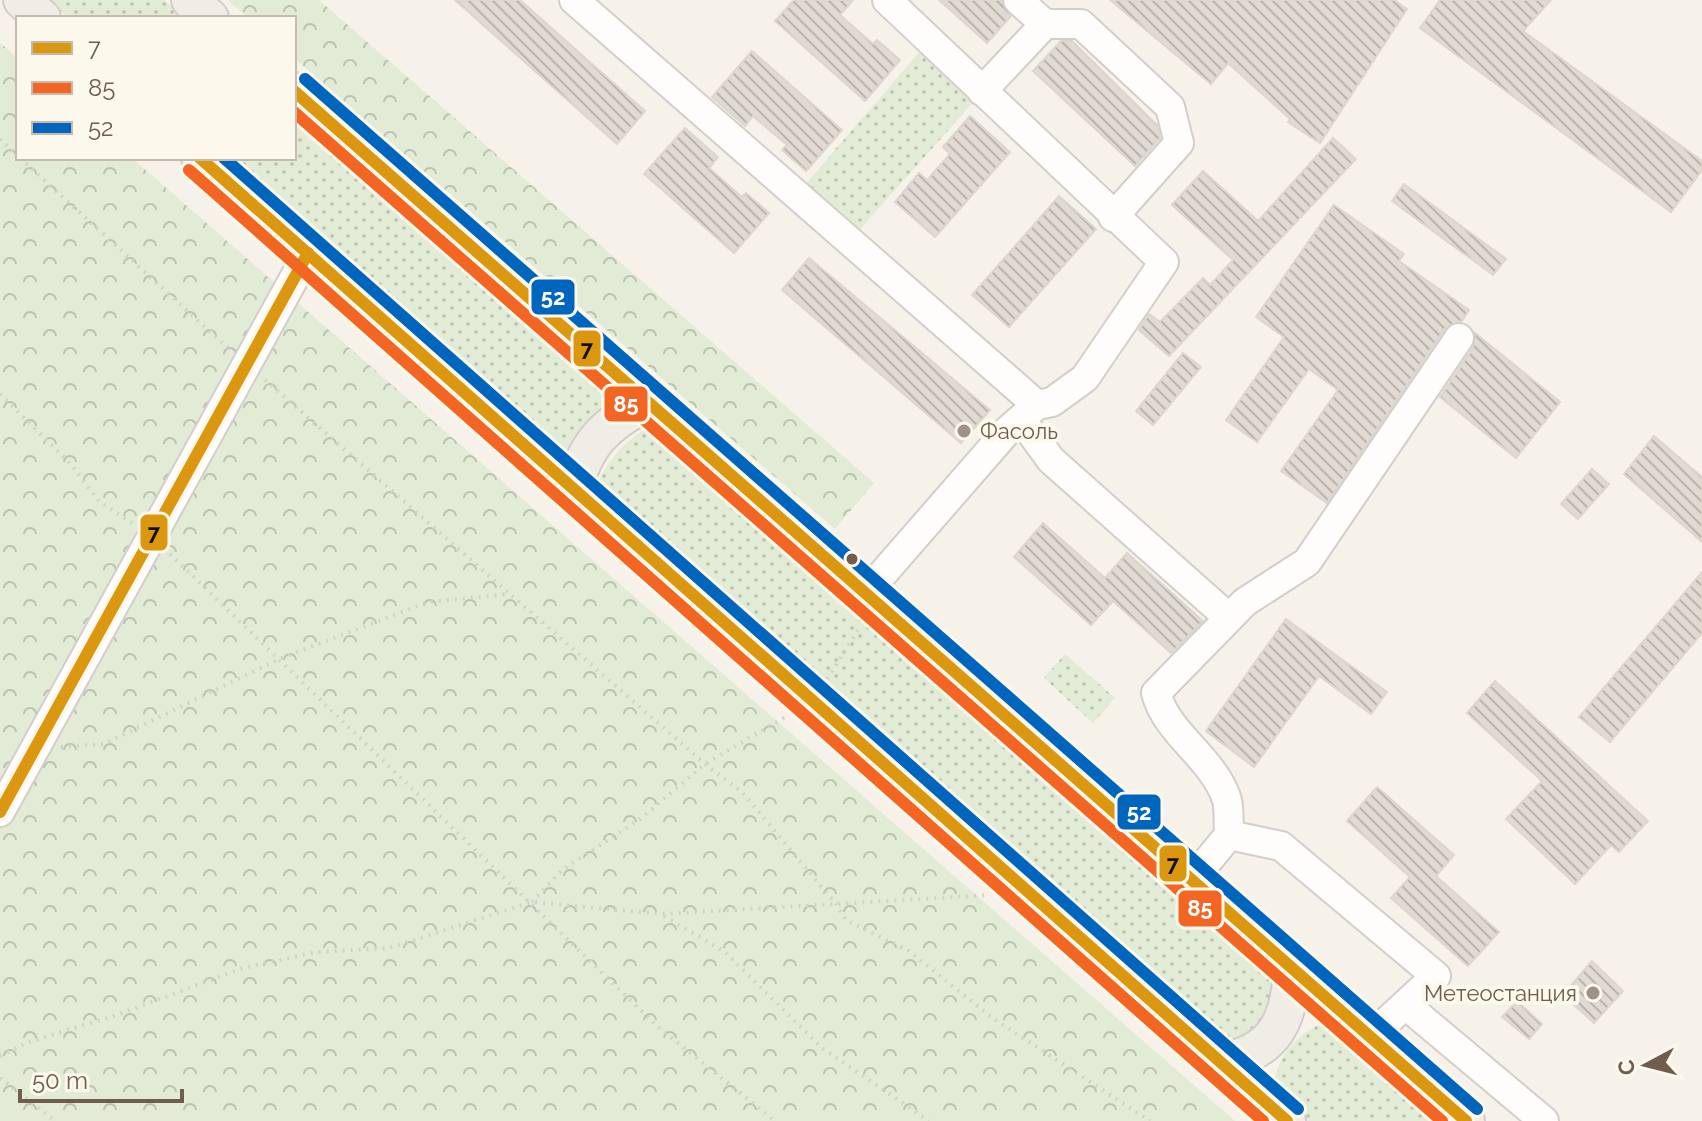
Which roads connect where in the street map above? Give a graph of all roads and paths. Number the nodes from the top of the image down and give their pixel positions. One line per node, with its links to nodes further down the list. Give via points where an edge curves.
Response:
1 (22, 0): 6 (main road)
2 (190, 0): 7 (main road)
3 (574, 0): 21 (street)
4 (887, 0): 9 (street)
5 (1018, 0): 8 (street)
6 (40, 16)
7 (208, 16)
8 (1045, 24): 9 (street); 15 (street, via 1081,24 1170,107 1179,143)
9 (982, 91): 15 (street)
10 (296, 93): 20 (main road)
11 (0, 139): 12 (path)
12 (16, 154)
13 (22, 160): 18 (path)
14 (202, 160): 16 (main road)
15 (1113, 217): 21 (street, via 1164,262 1085,378)
16 (308, 253): 18 (street); 22 (main road)
17 (1459, 338): 26 (street, via 1307,562)
18 (247, 365): 23 (street); 24 (path)
19 (0, 394): 23 (path, via 68,461 99,501)
20 (649, 401): 22 (main road, via 607,425 589,447); 25 (main road)
21 (1029, 412): 25 (street); 26 (street, via 1051,460)
22 (572, 491): 28 (main road)
23 (152, 536): 27 (path); 29 (street)
24 (510, 594): 27 (path, via 428,602); 30 (path)
25 (871, 597): 28 (path); 33 (main road)
26 (1229, 618): 32 (street, via 1156,693 1161,713 1207,763 1228,799)
27 (279, 659): 29 (path, via 104,744); 35 (path)
28 (812, 702): 30 (path); 34 (main road)
29 (35, 749): 31 (street)
30 (705, 764): 35 (path, via 639,820 562,870); 36 (path, via 742,792)
31 (0, 812)
32 (1229, 835): 33 (street); 39 (street, via 1281,846 1436,976)
33 (1192, 880): 38 (main road)
34 (1028, 892): 36 (path); 43 (main road)
35 (532, 902): 37 (path); 42 (path, via 389,948 317,952 243,968); 47 (path, via 657,1026)
36 (836, 904): 37 (path); 49 (path, via 846,920 909,951 991,1017)
37 (662, 914): 48 (path, via 725,952 822,1048)
38 (1292, 968): 40 (main road); 43 (main road, via 1283,1023 1268,1042 1243,1058)
39 (1407, 1006): 41 (street); 51 (street)
40 (1340, 1010): 41 (main road); 45 (main road, via 1317,1015 1293,1030 1277,1049 1264,1075)
41 (1370, 1037): 50 (main road)
42 (0, 1056)
43 (1220, 1062): 45 (main road)
44 (0, 1078): 46 (path)
45 (1275, 1110)
46 (55, 1121)
47 (775, 1121)
48 (929, 1121)
49 (1150, 1121)
50 (1466, 1121)
51 (1544, 1121)

